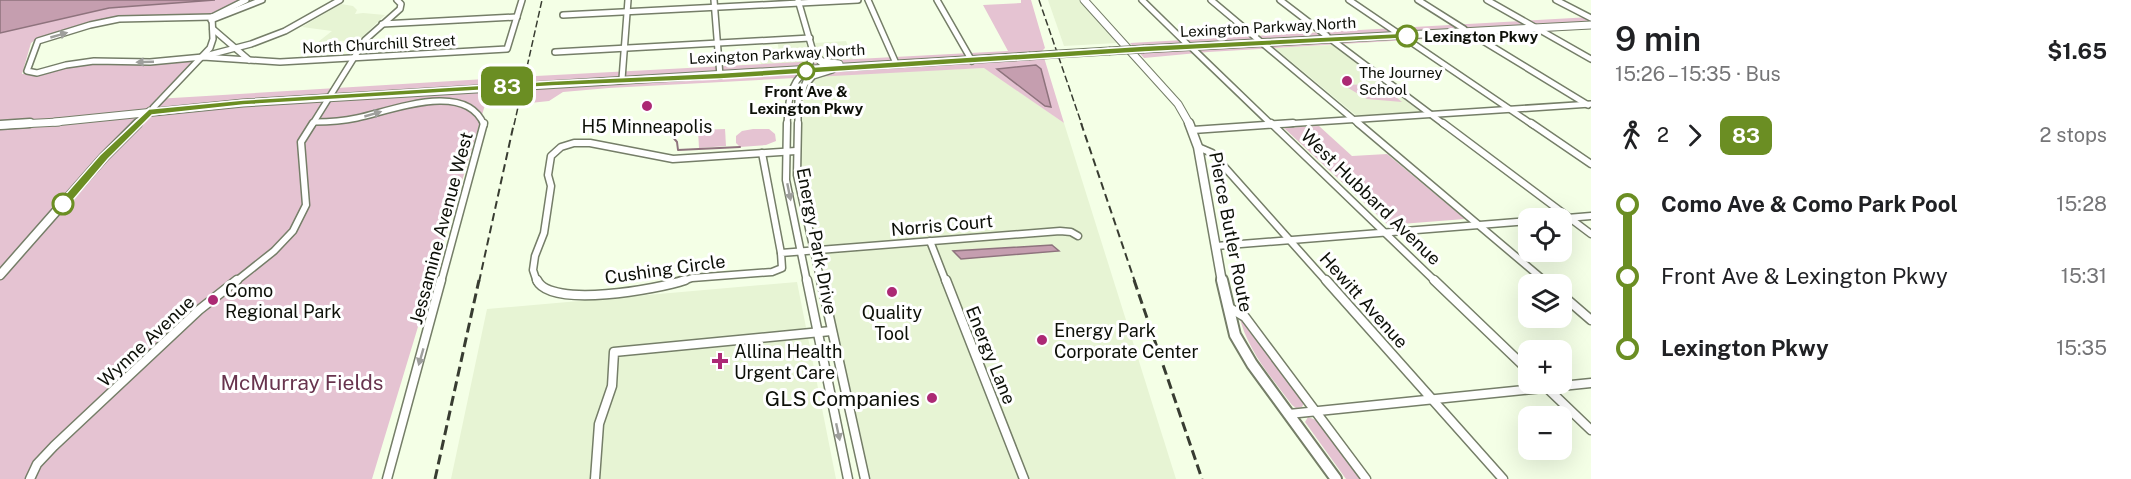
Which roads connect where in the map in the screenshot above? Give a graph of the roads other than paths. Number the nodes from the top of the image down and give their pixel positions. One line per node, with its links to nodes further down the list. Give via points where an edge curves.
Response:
1 (246, 0): 24 (street)
2 (262, 0): 24 (street)
3 (340, 0): 37 (street, via 291,28)
4 (397, 0): 26 (street, Wynne Avenue, via 400,9)
5 (522, 0): 23 (street)
6 (627, 0): 21 (street)
7 (714, 0): 20 (street)
8 (858, 0): 19 (street)
9 (868, 0): 45 (street)
10 (937, 0): 42 (street)
11 (1084, 0): 61 (main road, Pierce Butler Route, via 1178,104)
12 (1142, 0): 35 (street, West Hubbard Avenue)
13 (1211, 0): 33 (street)
14 (1280, 0): 32 (street)
15 (1348, 0): 30 (street)
16 (1418, 0): 29 (street)
17 (1487, 0): 27 (street)
18 (1556, 0): 25 (street)
19 (799, 2): 20 (street); 31 (street)
20 (714, 7): 21 (street); 34 (street)
21 (627, 12): 22 (street); 36 (street)
22 (563, 15)
23 (517, 17): 26 (street); 41 (street, North Churchill Street, via 507,50)
24 (211, 19): 28 (street); 40 (street, North Churchill Street, one-way to 24, via 150,62 87,61 30,73 27,69 40,39 100,22)
25 (1591, 22): 27 (main road, Lexington Parkway North)
26 (380, 24): 41 (street, Wynne Avenue)
27 (1534, 27): 29 (main road, Lexington Parkway North); 43 (street)
28 (212, 29): 37 (street); 40 (street, via 213,41)
29 (1467, 31): 30 (main road, Lexington Parkway North); 53 (street)
30 (1399, 35): 32 (main road, Lexington Parkway North); 55 (street)
31 (810, 38): 34 (street); 39 (street)
32 (1330, 38): 33 (main road, Lexington Parkway North); 56 (street)
33 (1260, 42): 35 (main road, Lexington Parkway North); 57 (street)
34 (718, 43): 36 (street); 49 (street)
35 (1190, 47): 42 (main road, Lexington Parkway North, bridge); 60 (street, West Hubbard Avenue)
36 (624, 48): 38 (street); 50 (street)
37 (233, 49): 40 (street); 44 (street)
38 (555, 52)
39 (814, 55): 46 (main road, via 822,62); 47 (street)
40 (203, 57): 44 (street, North Churchill Street); 54 (street)
41 (352, 58): 44 (street, North Churchill Street); 52 (street, Wynne Avenue)
42 (971, 59): 45 (main road, Lexington Parkway North); 48 (main road, Lexington Parkway North)
43 (1591, 59)
44 (252, 61)
45 (895, 61): 46 (main road, Lexington Parkway North)
46 (839, 64): 47 (main road, Lexington Parkway North)
47 (808, 69): 48 (main road, Lexington Parkway North); 49 (main road, Lexington Parkway North); 51 (street, Energy Park Drive); 64 (street, Energy Park Drive, via 800,75 788,100)
48 (832, 69): 51 (street, via 813,76)
49 (721, 74): 50 (main road, Lexington Parkway North)
50 (622, 79): 52 (main road, Lexington Parkway North)
51 (802, 88): 63 (street, Energy Park Drive)
52 (329, 99): 54 (main road, Lexington Parkway North); 58 (street, Wynne Avenue)
53 (1590, 105): 55 (street)
54 (151, 110): 59 (main road, Lexington Parkway North, via 89,121); 82 (main road)
55 (1510, 110): 56 (street); 66 (street)
56 (1432, 115): 57 (street); 67 (street)
57 (1353, 120): 60 (street); 72 (street)
58 (315, 122): 97 (street, Wynne Avenue, via 301,142 306,205 293,231 274,251 199,310 54,446 37,464); 98 (street, Jessamine Avenue West, one-way to 98, via 354,119 401,106 437,102 470,108 484,121)
59 (0, 125)
60 (1273, 126): 61 (street); 73 (street, West Hubbard Avenue)
61 (1193, 130): 62 (main road, Pierce Butler Route)
62 (1198, 147): 77 (street, Hewitt Avenue, via 1212,153); 78 (main road, Pierce Butler Route)
63 (796, 151): 64 (street, Cushing Circle); 79 (street, Energy Park Drive)
64 (786, 152): 65 (street, Cushing Circle); 79 (street, Energy Park Drive, one-way to 79, via 786,180)
65 (762, 153): 80 (street); 80 (street, Cushing Circle, via 668,159 602,143 562,146 550,156 551,186 543,242 535,256 533,275 546,290 562,295 645,290 692,278 777,270 783,265)
66 (1591, 164)
67 (1557, 208)
68 (1591, 216): 69 (street)
69 (1572, 218)
70 (1572, 220): 74 (street)
71 (1518, 222): 72 (street)
72 (1479, 225): 73 (street); 81 (street)
73 (1385, 233): 77 (street); 88 (street, West Hubbard Avenue)
74 (1591, 234)
75 (1078, 236): 76 (street, Norris Court, via 1060,231)
76 (930, 241): 79 (street, Norris Court); 102 (street, Energy Lane)
77 (1290, 241): 78 (street); 93 (street, Hewitt Avenue)
78 (1216, 246): 84 (main road, Pierce Butler Route)
79 (807, 251): 80 (street); 86 (street, Energy Park Drive); 87 (street, Energy Park Drive)
80 (781, 253)
81 (1537, 274)
82 (0, 275)
83 (1572, 304): 85 (street)
84 (1228, 307): 94 (street, via 1248,321); 95 (main road, Pierce Butler Route, via 1243,351)
85 (1591, 320)
86 (831, 331): 87 (street); 101 (street, Energy Park Drive)
87 (818, 332): 99 (street, via 614,352 612,386 599,424); 100 (street, Energy Park Drive, one-way to 100)
88 (1518, 360)
89 (1591, 383): 90 (street)
90 (1572, 384)
91 (1518, 389): 93 (street)
92 (1553, 394): 96 (street)
93 (1432, 399): 94 (street); 105 (street, Hewitt Avenue)
94 (1315, 411): 95 (street); 104 (street)
95 (1288, 414): 103 (main road, Pierce Butler Route)
96 (1591, 430)
97 (30, 479)
98 (387, 479)
99 (595, 479)
100 (848, 479)
101 (865, 479)
102 (1024, 479)
103 (1336, 479)
104 (1366, 479)
105 (1503, 479)

